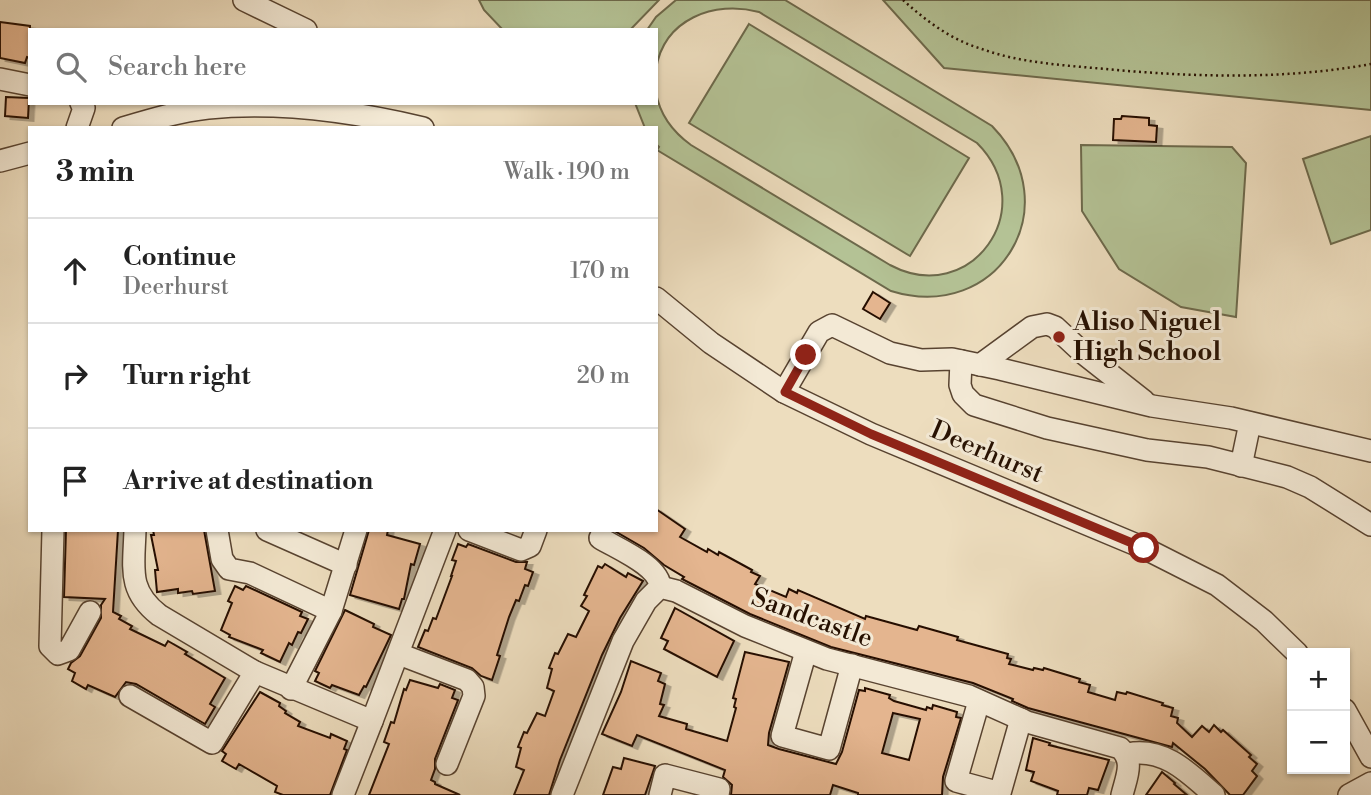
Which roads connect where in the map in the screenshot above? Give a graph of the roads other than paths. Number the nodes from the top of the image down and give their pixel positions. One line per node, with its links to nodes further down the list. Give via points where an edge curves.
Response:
1 (244, 0): 2 (street)
2 (302, 28)
3 (0, 79): 4 (street)
4 (28, 85)
5 (276, 105): 8 (street, via 205,108)
6 (276, 105): 7 (street)
7 (315, 106): 9 (street)
8 (133, 126)
9 (413, 126)
10 (28, 154): 11 (street)
11 (0, 161)
12 (658, 300): 14 (street, Deerhurst)
13 (971, 363): 14 (street, via 890,353 832,325 819,332); 15 (street); 15 (street, via 1032,327 1047,324); 18 (street, via 960,385 974,405 1047,428)
14 (785, 392): 33 (street, Deerhurst, via 871,434 1144,548 1217,585)
15 (1152, 406): 16 (street)
16 (1250, 423): 17 (street); 18 (street)
17 (1371, 451)
18 (1241, 466): 19 (street, via 1310,487)
19 (1371, 525)
20 (53, 532): 31 (street, via 50,646 58,654 69,650)
21 (135, 532): 37 (street, via 136,589 146,604)
22 (217, 532): 32 (street, via 222,559 229,569 250,573)
23 (271, 532): 29 (street)
24 (355, 532): 29 (street)
25 (444, 532): 35 (street)
26 (474, 532): 27 (street, via 521,550 530,546)
27 (535, 532)
28 (600, 538): 30 (street, via 654,570)
29 (345, 565): 32 (street)
30 (660, 587): 34 (street, Sandcastle); 49 (street, via 646,601 623,641)
31 (90, 611)
32 (331, 611): 38 (street)
33 (1292, 648)
34 (806, 651): 36 (street, Sandcastle); 36 (street, via 782,736 829,748)
35 (399, 654): 43 (street); 46 (street, via 467,680 473,687 474,696)
36 (852, 665): 40 (street, Sandcastle)
37 (255, 672): 38 (street); 39 (street, via 212,743)
38 (291, 689): 43 (street)
39 (131, 696)
40 (978, 701): 42 (street, Sandcastle); 42 (street, via 956,781 1000,793)
41 (1346, 711): 45 (street)
42 (1021, 719): 44 (street, Sandcastle, via 1121,748)
43 (372, 720): 48 (street)
44 (1128, 754): 52 (street); 53 (street, Sandcastle, via 1172,760)
45 (1371, 757)
46 (447, 764)
47 (1371, 783): 54 (street)
48 (343, 795)
49 (562, 795)
50 (660, 795): 51 (street, via 665,775 719,789)
51 (718, 795)
52 (1122, 795)
53 (1214, 795)
54 (1349, 795)

